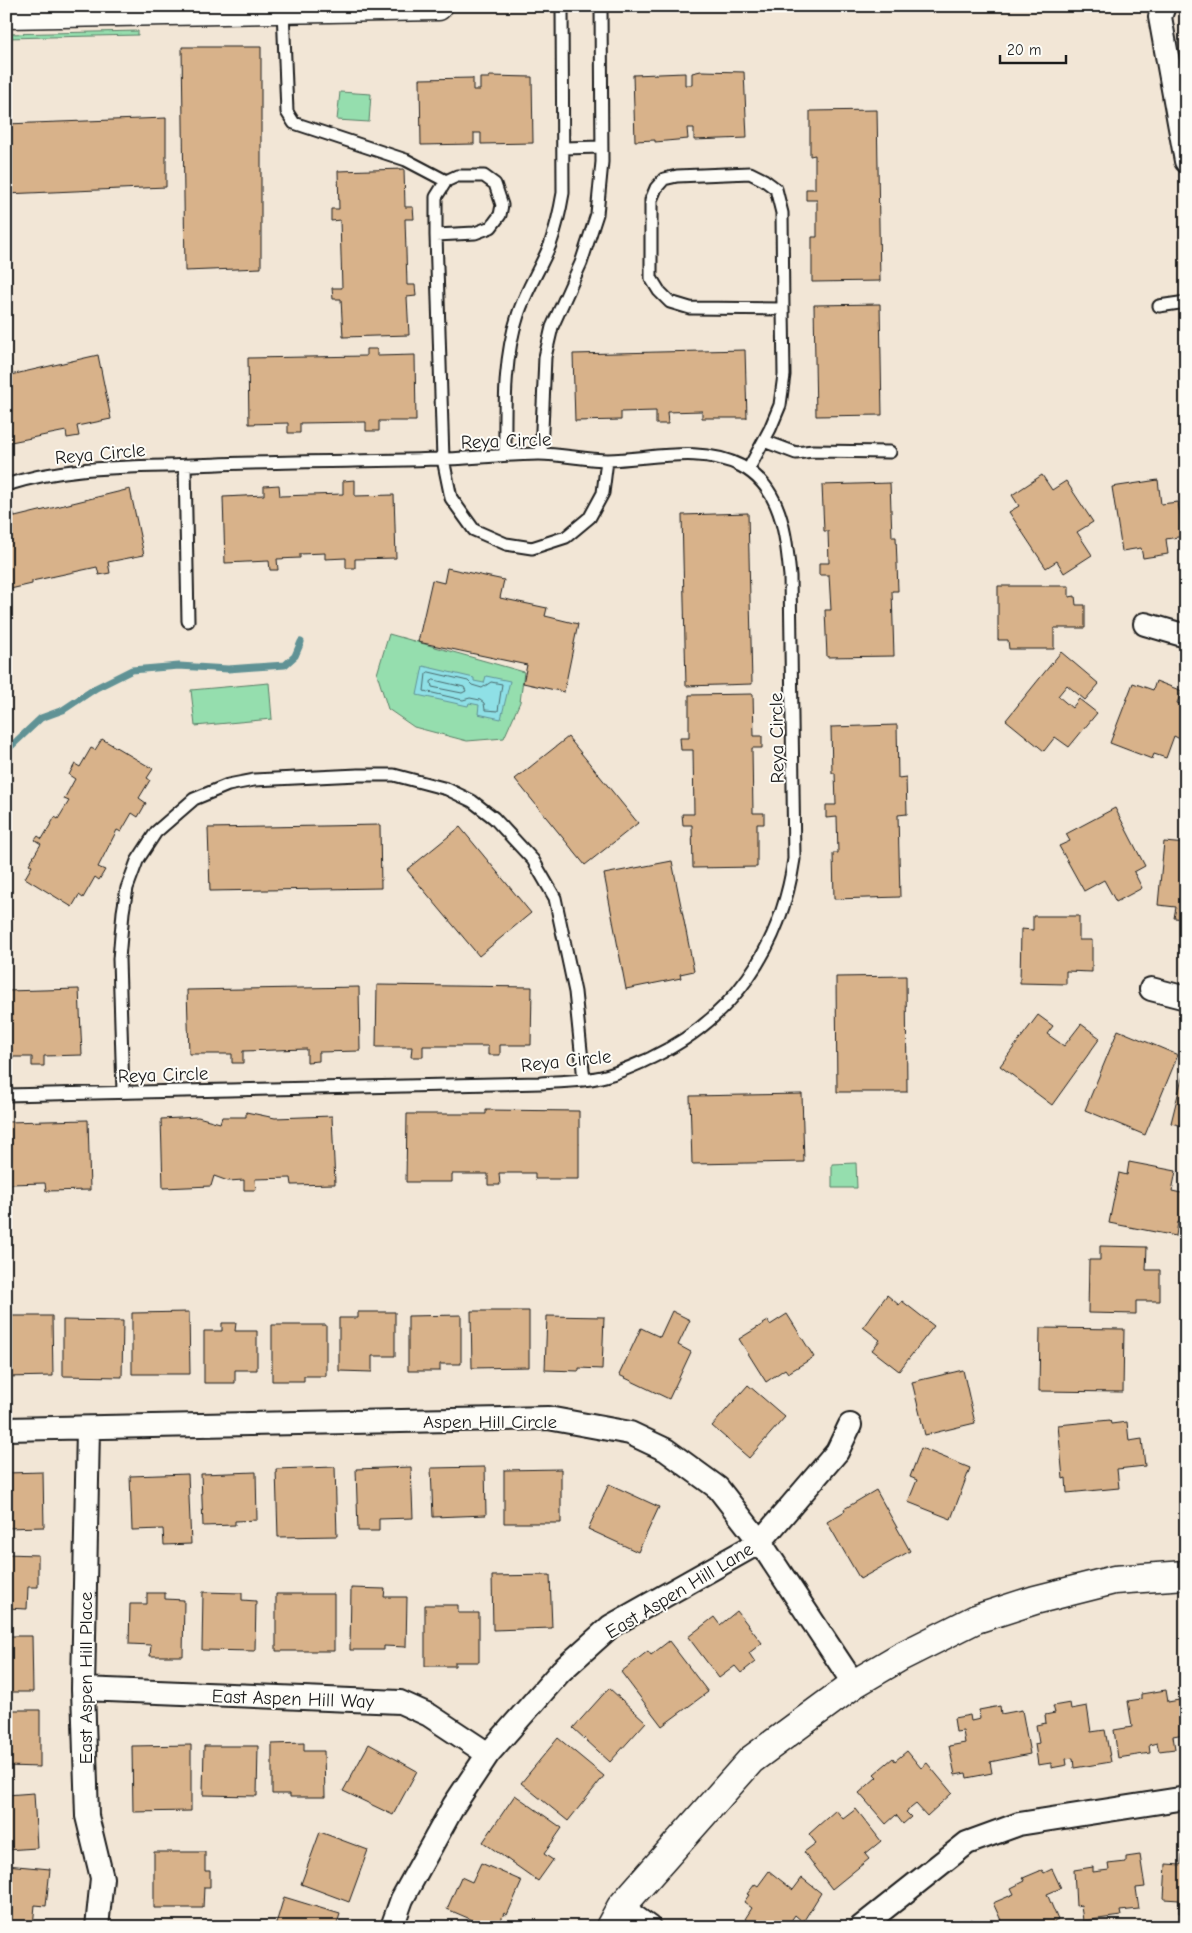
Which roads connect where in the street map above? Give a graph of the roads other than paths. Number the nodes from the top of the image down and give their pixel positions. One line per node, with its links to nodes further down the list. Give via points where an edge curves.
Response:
1 (438, 6): 5 (street)
2 (562, 6): 8 (lane)
3 (601, 6): 7 (lane)
4 (1164, 6): 9 (street, via 1160,17)
5 (283, 9): 6 (street); 10 (lane, via 287,112 294,122 406,160)
6 (6, 14)
7 (602, 147): 8 (lane); 17 (lane, via 597,214 591,238 552,326 545,357)
8 (564, 148): 18 (lane, via 559,219 517,316 508,358)
9 (1186, 161)
10 (446, 180): 11 (lane, via 436,197); 11 (lane, via 462,175 484,176 495,184 502,205 496,222 484,231)
11 (436, 235): 19 (lane)
12 (1186, 302): 13 (lane)
13 (1159, 306)
14 (783, 309): 14 (lane, via 782,212 776,190 750,173 664,179 650,200 651,278 659,291 670,302 690,308); 15 (lane, via 784,375 780,405)
15 (764, 441): 16 (lane, via 796,453); 22 (lane)
16 (890, 452)
17 (541, 454): 18 (lane, Reya Circle); 20 (lane, Reya Circle)
18 (505, 456): 19 (lane, Reya Circle)
19 (442, 459): 20 (lane, via 451,498 474,530 506,544 532,548 566,537 590,517 604,493); 21 (lane, Reya Circle)
20 (606, 460): 22 (lane, Reya Circle, via 708,456)
21 (185, 465): 23 (lane, Reya Circle, via 94,468); 24 (lane)
22 (748, 470): 29 (lane, Reya Circle, via 766,488 779,508 786,533 793,710 794,859 790,885 779,923 765,951 744,985 721,1011 678,1046 622,1072)
23 (6, 485)
24 (188, 621)
25 (1145, 624): 26 (street)
26 (1186, 636)
27 (1151, 989): 28 (street)
28 (1186, 998)
29 (584, 1080): 30 (lane, Reya Circle); 30 (lane, via 575,992 555,898 533,860 494,818 472,801 447,789 394,775 358,775 254,780 228,785 194,799 156,832 137,861 123,912 119,959)
30 (123, 1092): 31 (lane, Reya Circle)
31 (6, 1095)
32 (850, 1426): 35 (street, East Aspen Hill Lane, via 837,1452)
33 (88, 1428): 34 (street, Aspen Hill Circle); 35 (street, Aspen Hill Circle, via 548,1418 630,1433 666,1450 718,1488); 38 (street, East Aspen Hill Place)
34 (6, 1429)
35 (760, 1542): 37 (street, Aspen Hill Circle); 39 (street, East Aspen Hill Lane, via 611,1626 561,1671)
36 (1186, 1575): 37 (street, via 1114,1580 976,1619)
37 (854, 1684): 41 (street, via 751,1760)
38 (84, 1689): 39 (street, East Aspen Hill Way, via 400,1702 430,1715); 42 (street, East Aspen Hill Place, via 87,1816 102,1878)
39 (488, 1754): 43 (street, East Aspen Hill Lane, via 454,1805 402,1899)
40 (1186, 1798): 45 (street, via 1018,1824 967,1843)
41 (615, 1917): 44 (street)
42 (98, 1927)
43 (392, 1927)
44 (649, 1927)
45 (861, 1927)

